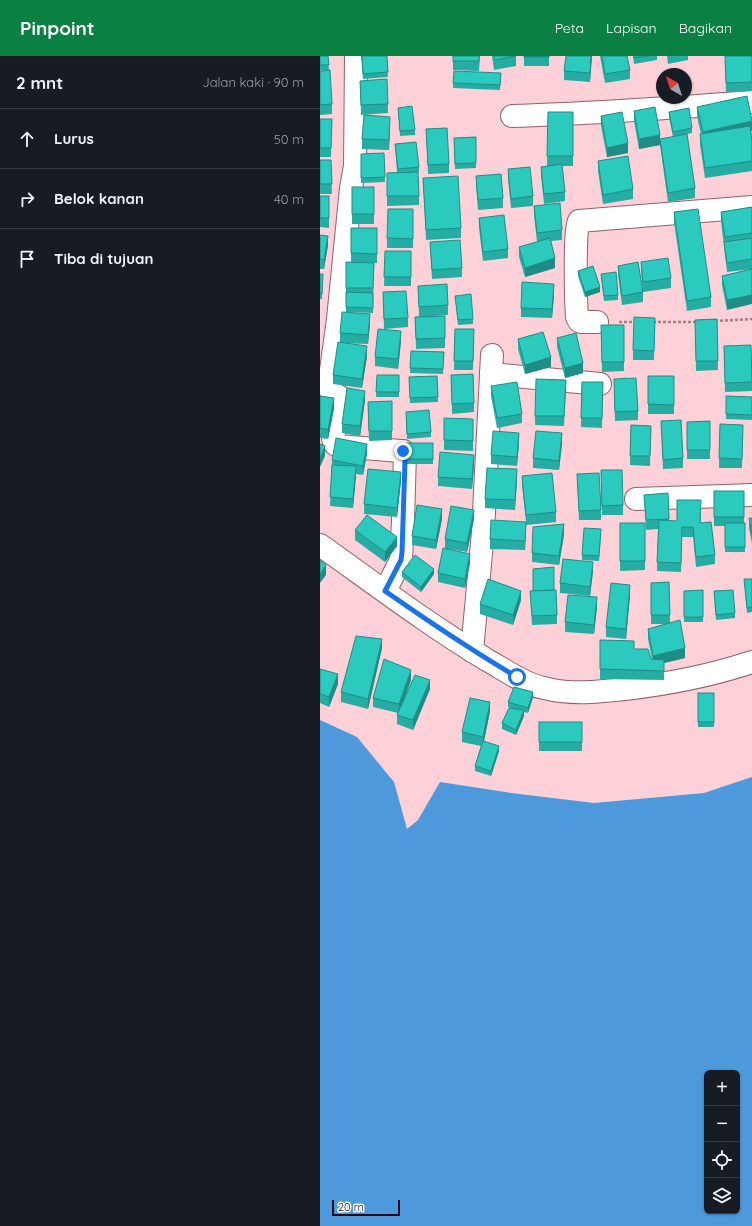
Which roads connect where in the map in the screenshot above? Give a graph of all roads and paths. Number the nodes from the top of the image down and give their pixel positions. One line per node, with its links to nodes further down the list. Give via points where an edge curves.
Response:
1 (356, 56): 15 (street, via 355,166 329,385 331,392 340,397 334,444 400,450 405,454 401,560)
2 (752, 102): 3 (street)
3 (512, 116)
4 (752, 207): 7 (street, via 579,221 576,225 577,317 582,322)
5 (752, 319): 6 (path)
6 (714, 321)
7 (597, 322): 8 (path)
8 (644, 322)
9 (652, 322): 10 (path)
10 (699, 322)
11 (600, 384): 16 (street, via 492,365 483,532)
12 (752, 495): 13 (street)
13 (636, 499)
14 (320, 545): 15 (street)
15 (385, 591): 16 (street)
16 (472, 651): 17 (street, via 517,677 543,688 579,693 690,680)
17 (752, 662)

